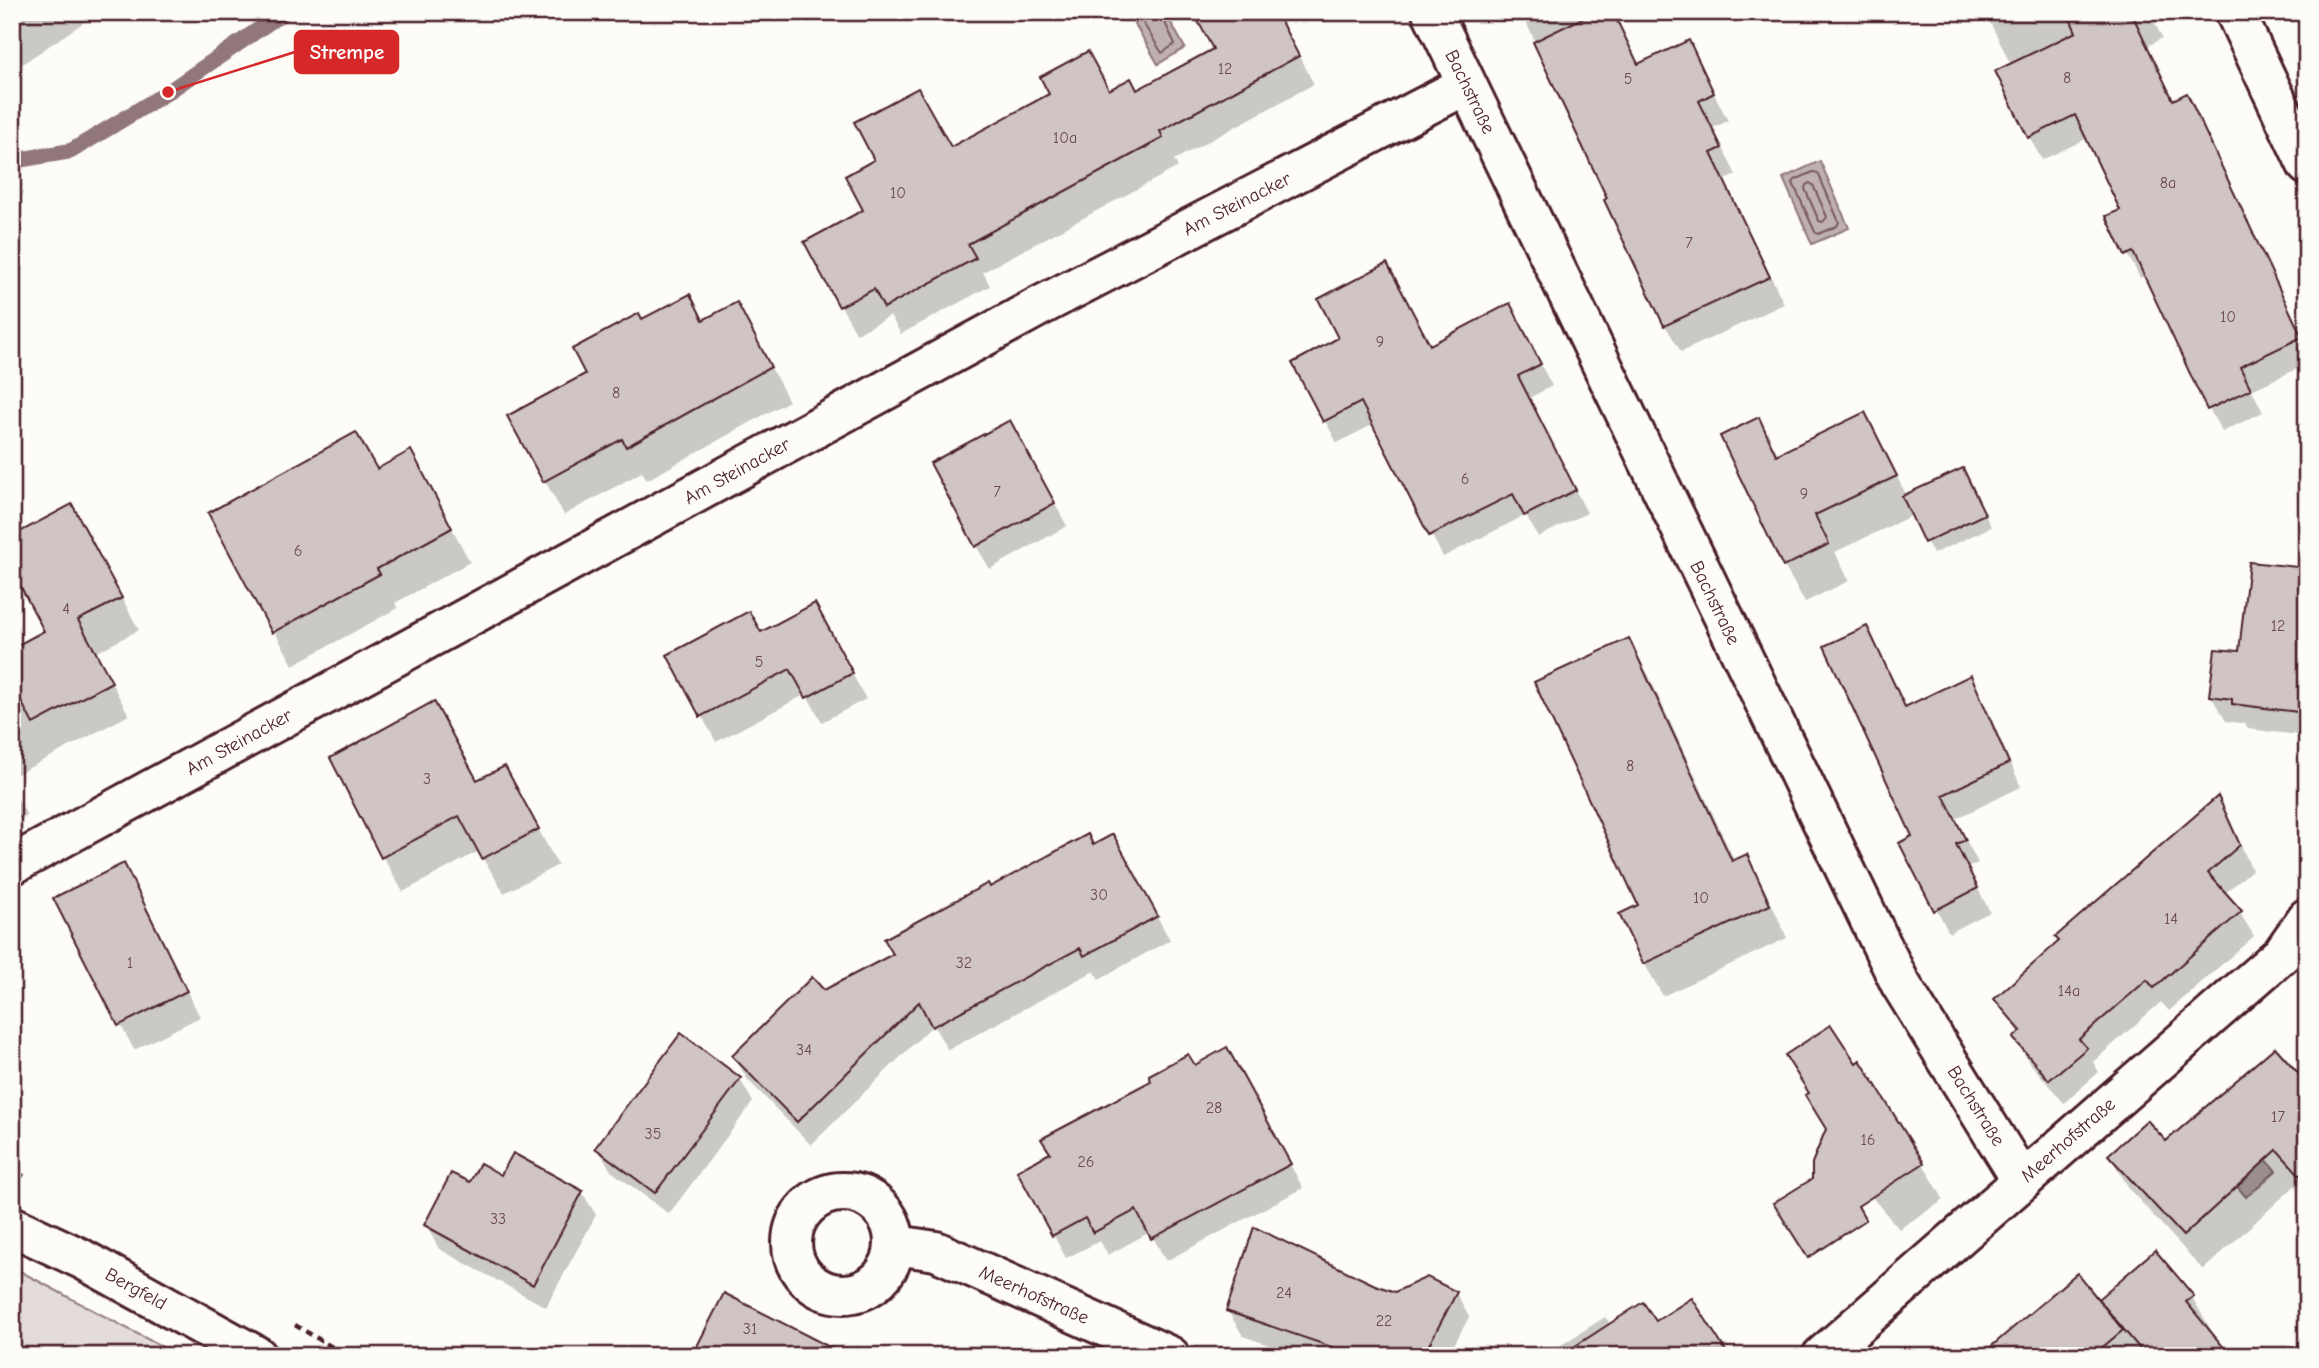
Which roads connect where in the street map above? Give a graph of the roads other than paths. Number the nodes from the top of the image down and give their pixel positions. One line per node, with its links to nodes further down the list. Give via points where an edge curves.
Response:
1 (1432, 12): 3 (street, Bachstraße)
2 (2235, 12): 4 (street)
3 (1466, 85): 5 (street, Am Steinacker, via 1040,306); 7 (street, Bachstraße, via 1900,983)
4 (2307, 165)
5 (12, 865)
6 (2307, 918): 7 (street, Meerhofstraße, via 2281,954)
7 (2022, 1181): 12 (street, Meerhofstraße)
8 (12, 1226): 10 (street, Bergfeld, via 82,1259)
9 (895, 1245): 11 (street, Meerhofstraße, via 936,1251)
10 (257, 1356)
11 (1170, 1356)
12 (1822, 1356)

